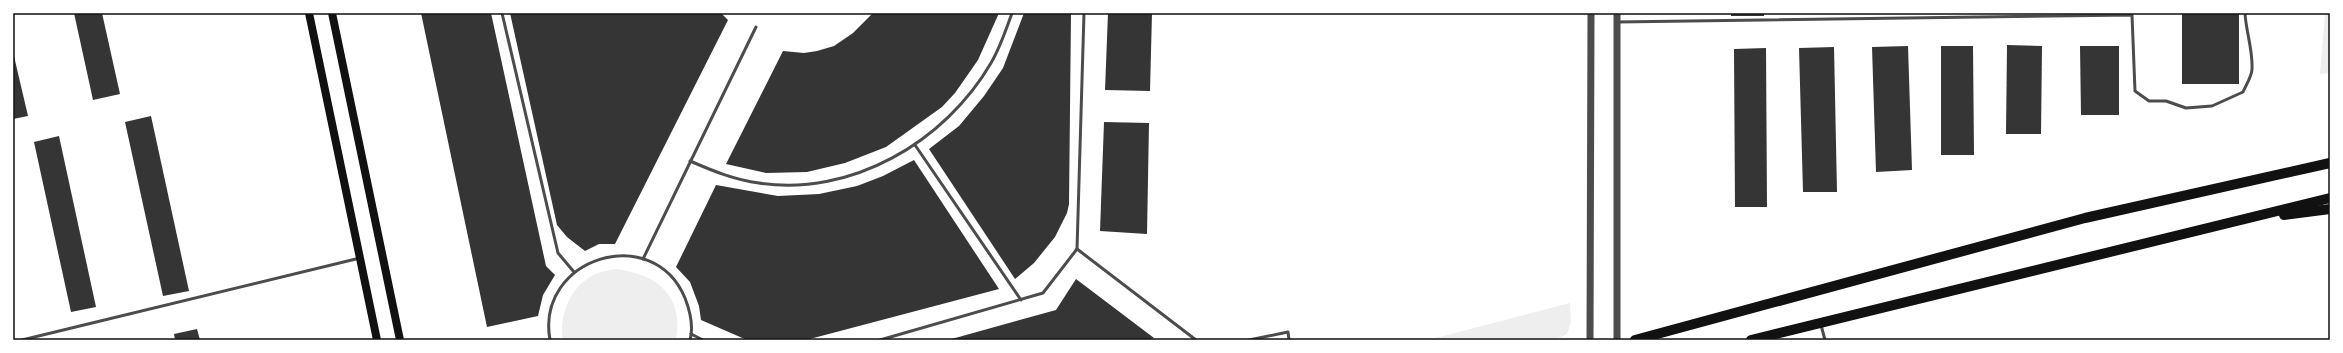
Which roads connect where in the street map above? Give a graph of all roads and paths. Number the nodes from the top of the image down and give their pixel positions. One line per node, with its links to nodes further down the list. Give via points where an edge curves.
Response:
1 (309, 13): 18 (main road)
2 (332, 13): 26 (main road)
3 (502, 13): 20 (lane, via 558,253)
4 (1012, 13): 11 (lane, via 992,63 977,85 960,105)
5 (1084, 13): 17 (lane)
6 (1591, 13): 34 (street)
7 (1616, 13): 9 (street)
8 (2245, 13): 9 (lane, via 2253,70 2244,92 2212,106 2186,108 2166,101 2149,101 2135,91 2132,15)
9 (1616, 22): 35 (street)
10 (756, 27): 12 (lane)
11 (915, 145): 12 (lane, via 862,172 788,186 741,180); 21 (lane)
12 (690, 161): 19 (lane)
13 (2330, 163): 36 (main road, via 2085,218)
14 (2330, 198): 16 (main road)
15 (2330, 209): 16 (main road)
16 (2225, 223): 22 (main road)
17 (1077, 249): 21 (lane, via 1043,293); 31 (lane)
18 (360, 258): 24 (lane); 25 (main road)
19 (643, 259): 20 (lane, via 619,255 595,260); 23 (lane, via 664,270 681,289 690,311)
20 (574, 272): 27 (lane, via 558,291 550,314)
21 (1021, 300): 30 (lane)
22 (1820, 323): 37 (main road); 38 (lane)
23 (691, 334): 28 (lane); 29 (lane)
24 (22, 340)
25 (377, 340)
26 (400, 340)
27 (550, 340)
28 (690, 340)
29 (703, 340)
30 (880, 340)
31 (1196, 340)
32 (1249, 340): 33 (lane, via 1288,332)
33 (1289, 340)
34 (1590, 340)
35 (1617, 340)
36 (1635, 340)
37 (1751, 340)
38 (1825, 340)

